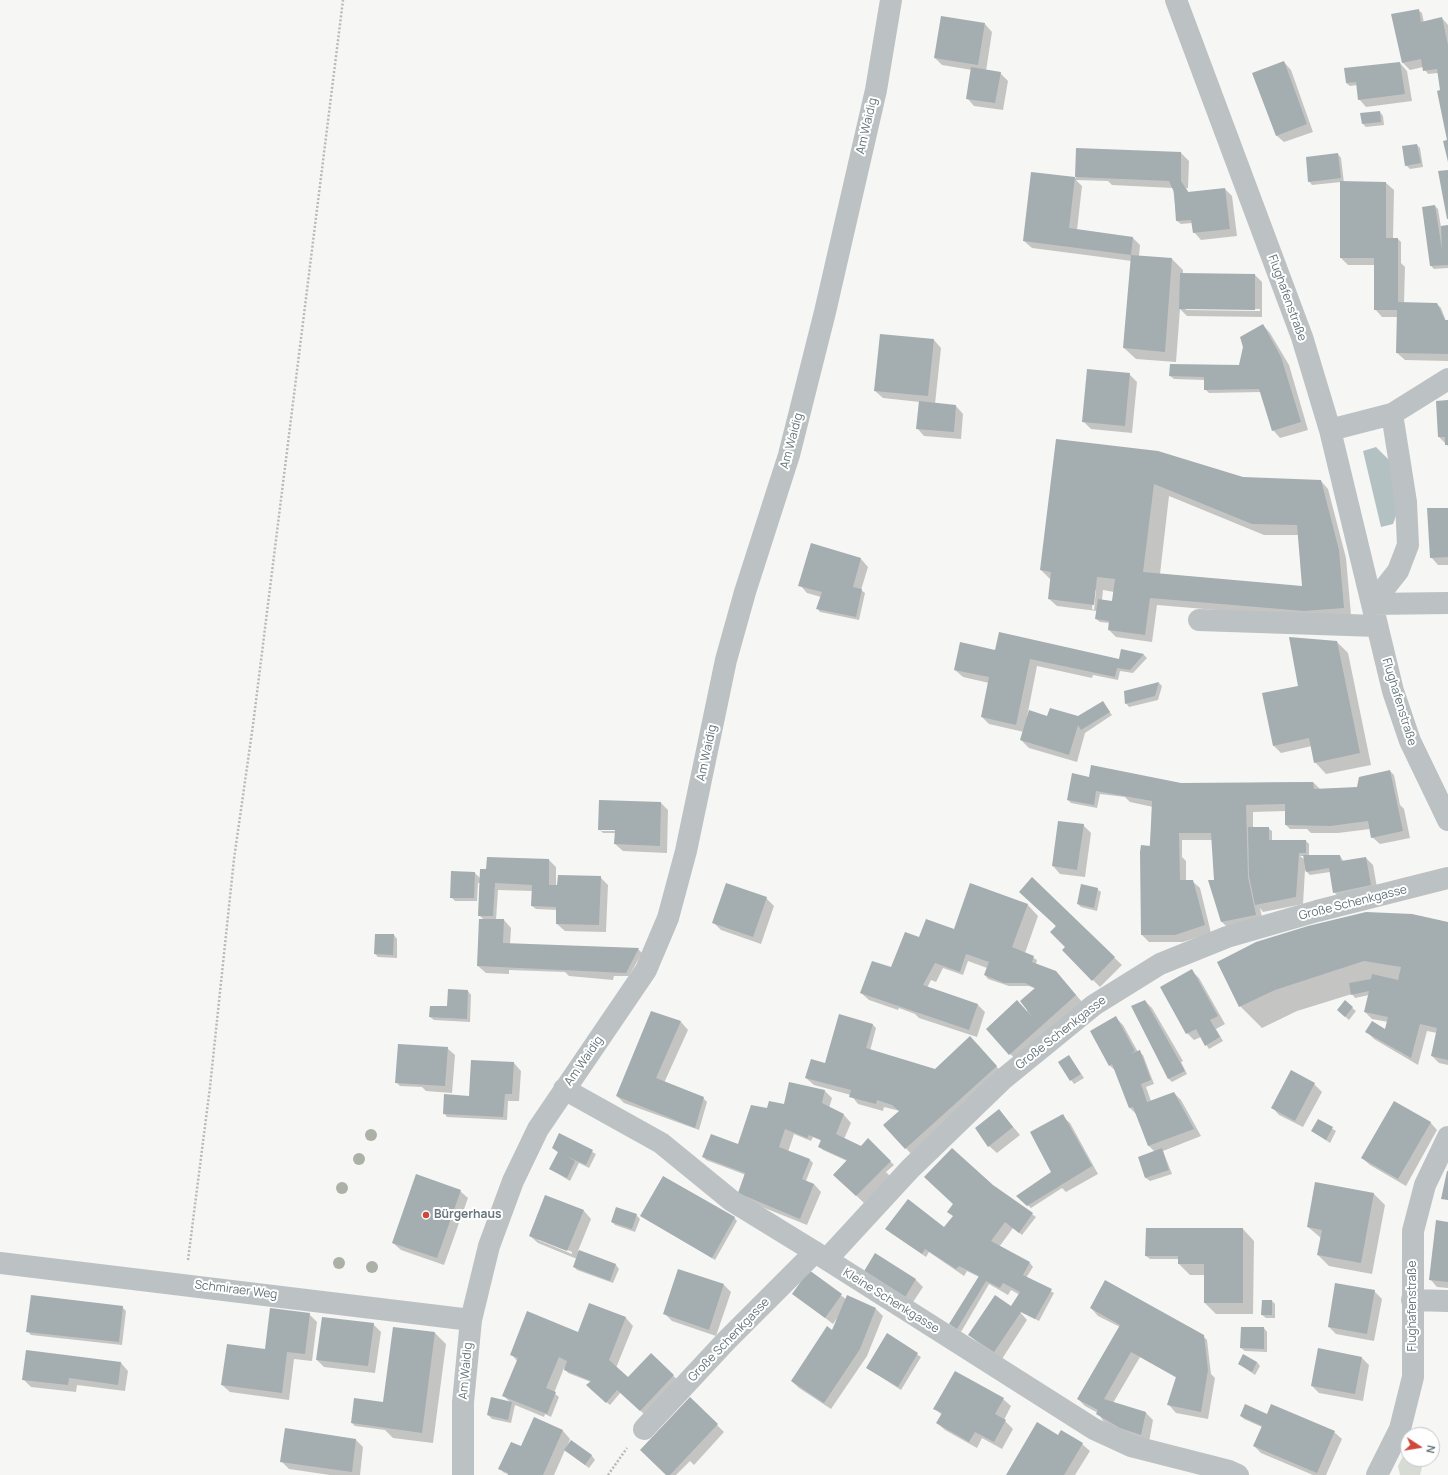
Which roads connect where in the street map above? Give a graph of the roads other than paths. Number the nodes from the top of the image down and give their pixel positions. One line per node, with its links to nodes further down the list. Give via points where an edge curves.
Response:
1 (891, 0): 12 (street, Am Waidig, via 876,90 825,312 789,456 726,660 686,851 668,918 646,970)
2 (1176, 0): 5 (street, Flughafenstraße, via 1302,337)
3 (1448, 379): 4 (street)
4 (1392, 414): 5 (street); 7 (street, via 1406,502 1408,545 1398,571)
5 (1330, 430): 7 (street, Flughafenstraße)
6 (1448, 603): 7 (street)
7 (1372, 604): 9 (street, Flughafenstraße)
8 (1199, 620): 9 (street)
9 (1377, 626): 10 (street, Flughafenstraße, via 1393,691 1410,741)
10 (1448, 820)
11 (1448, 878): 14 (street, Große Schenkgasse, via 1227,936 1160,964 1094,1005 1002,1080)
12 (564, 1089): 14 (street, Kleine Schenkgasse, via 661,1143 732,1201); 18 (street, Am Waidig, via 538,1129 513,1181 489,1246)
13 (1448, 1137): 16 (street, Flughafenstraße, via 1425,1185 1413,1231)
14 (821, 1256): 19 (street, Große Schenkgasse, via 726,1341); 21 (street, Kleine Schenkgasse, via 1094,1429 1131,1446)
15 (0, 1263): 18 (street, Schmiraer Weg)
16 (1412, 1300): 17 (street); 22 (street, Flughafenstraße, via 1413,1377 1400,1429)
17 (1448, 1301)
18 (471, 1320): 20 (street, Am Waidig, via 463,1402)
19 (644, 1429)
20 (462, 1475)
21 (1238, 1475)
22 (1377, 1475)

